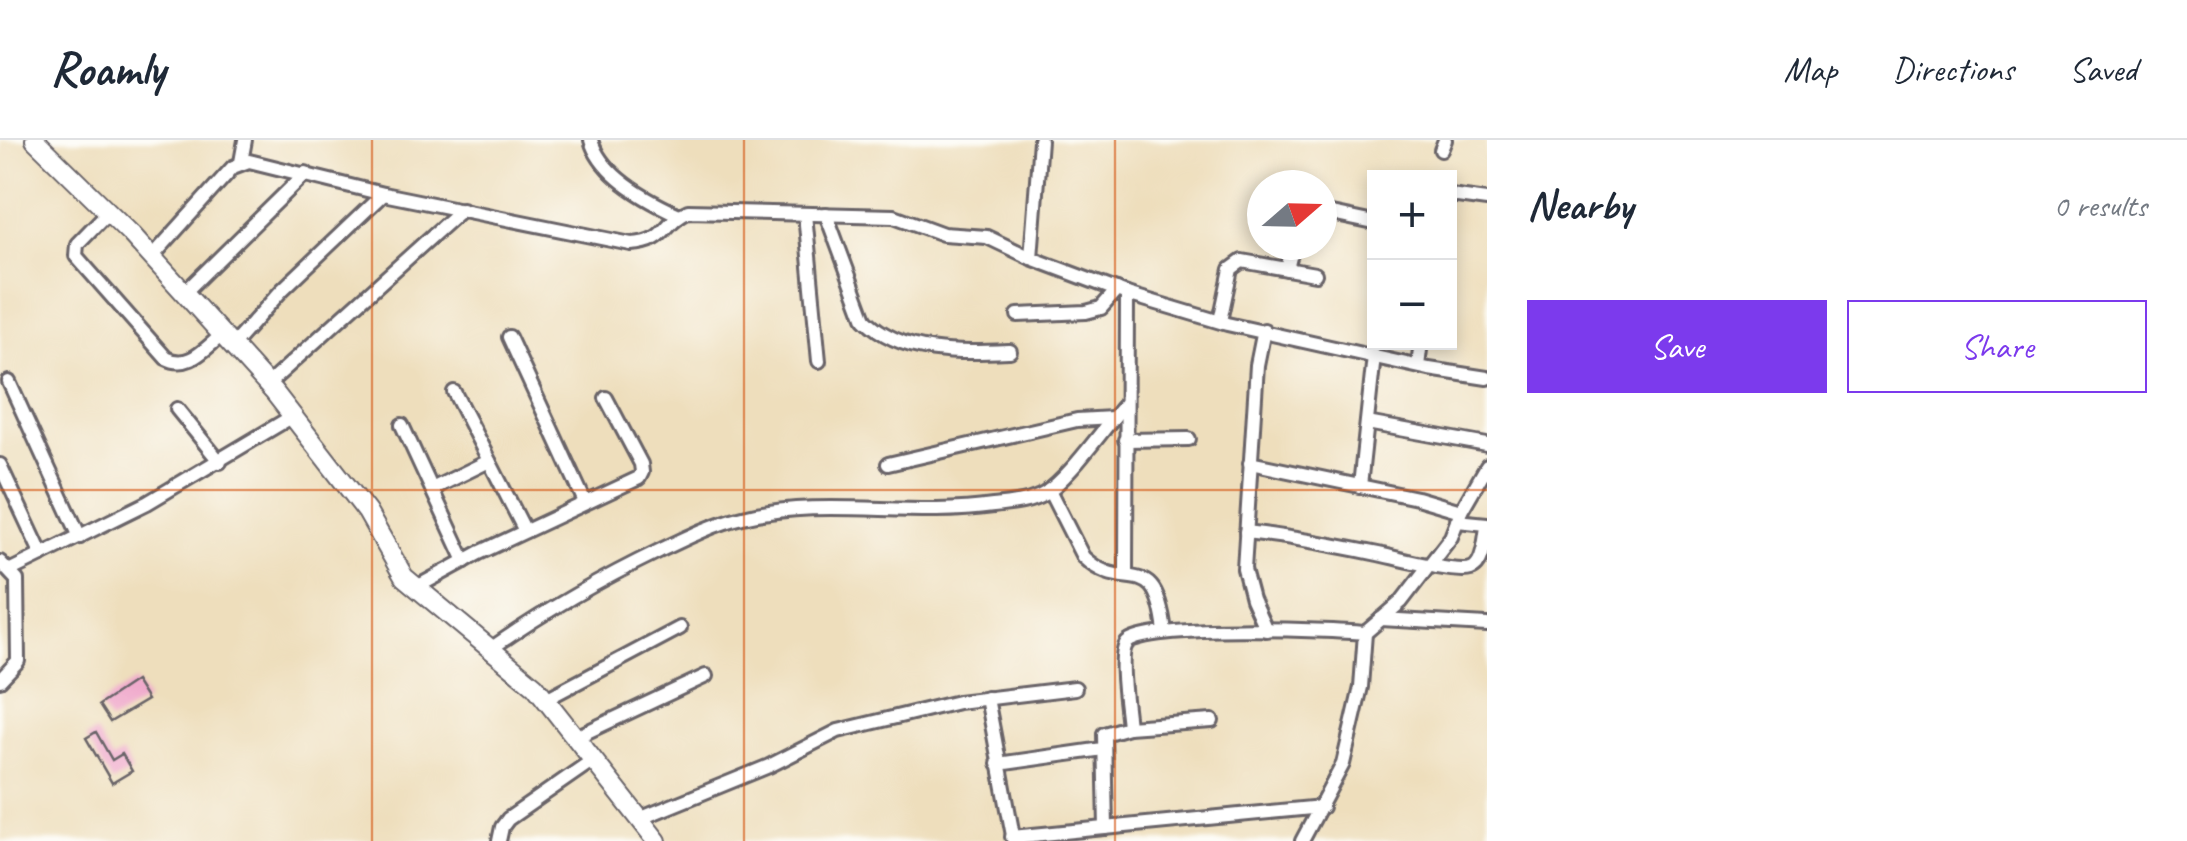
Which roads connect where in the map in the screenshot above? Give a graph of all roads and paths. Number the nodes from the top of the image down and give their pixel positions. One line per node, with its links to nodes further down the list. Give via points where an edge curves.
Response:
1 (36, 140): 11 (street)
2 (244, 140): 5 (street)
3 (592, 140): 14 (street, via 613,173)
4 (1040, 140): 18 (street)
5 (241, 162): 6 (street); 17 (street)
6 (306, 173): 7 (street); 23 (street)
7 (382, 194): 10 (street); 28 (street)
8 (1457, 196): 9 (street)
9 (1487, 200)
10 (462, 209): 14 (street, via 631,244 662,235); 36 (street)
11 (108, 212): 17 (street); 28 (street, via 76,244 76,256 166,358 188,362)
12 (805, 214): 13 (street); 14 (street); 32 (street)
13 (826, 214): 18 (street, via 894,216 944,234 988,237); 29 (street, via 865,319 877,331 939,351)
14 (679, 215)
15 (1337, 215): 16 (street)
16 (1367, 222)
17 (152, 257): 23 (street)
18 (1031, 258): 22 (street)
19 (1289, 260): 20 (street)
20 (1287, 269): 21 (street); 25 (street, via 1236,264)
21 (1315, 274)
22 (1122, 292): 24 (street, via 1086,312); 25 (street); 39 (street)
23 (184, 293): 28 (street)
24 (1018, 314)
25 (1220, 322): 26 (street)
26 (1264, 330): 31 (street); 50 (street)
27 (509, 337): 57 (street)
28 (227, 340): 36 (street)
29 (1010, 350)
30 (1420, 350): 33 (street)
31 (1374, 356): 33 (street); 43 (street)
32 (819, 361)
33 (1418, 366): 34 (street)
34 (1487, 378)
35 (9, 382): 62 (street)
36 (268, 386): 41 (street)
37 (454, 392): 49 (street)
38 (606, 398): 57 (street, via 642,472)
39 (1125, 404): 42 (street); 46 (street)
40 (177, 409): 48 (street)
41 (293, 416): 48 (street); 68 (street)
42 (1113, 418): 51 (street, via 1077,420); 56 (street)
43 (1367, 423): 47 (street); 54 (street)
44 (402, 426): 55 (street)
45 (1189, 438): 46 (street)
46 (1125, 440): 67 (street)
47 (1487, 445)
48 (220, 462): 62 (street)
49 (489, 462): 55 (street); 60 (street)
50 (1250, 463): 54 (street); 61 (street)
51 (888, 464)
52 (0, 465): 63 (street)
53 (1487, 466): 58 (street)
54 (1360, 486): 58 (street)
55 (432, 489): 64 (street)
56 (1048, 490): 67 (street, via 1083,557); 75 (street, via 983,508 802,509 740,518 560,601)
57 (586, 502): 60 (street)
58 (1460, 516): 59 (street); 65 (street)
59 (1487, 525): 65 (street, via 1474,569)
60 (525, 531): 64 (street)
61 (1246, 532): 65 (street); 72 (street, via 1246,580)
62 (80, 537): 63 (street)
63 (42, 556): 66 (street)
64 (465, 560): 68 (street)
65 (1430, 565): 69 (street)
66 (6, 566): 77 (street, via 17,580 19,648 18,661)
67 (1126, 576): 73 (street, via 1156,589)
68 (415, 588): 75 (street)
69 (1381, 619): 70 (street); 74 (street)
70 (1487, 625)
71 (680, 628): 80 (street)
72 (1266, 630): 73 (street); 74 (street)
73 (1165, 632): 82 (street, via 1125,646)
74 (1365, 632): 87 (street, via 1346,752)
75 (489, 650): 80 (street)
76 (706, 676): 83 (street)
77 (0, 680)
78 (1076, 688): 79 (street)
79 (987, 698): 86 (street); 88 (street, via 838,731)
80 (546, 699): 83 (street)
81 (1212, 721): 82 (street)
82 (1128, 727): 84 (street, via 1104,734)
83 (576, 737): 85 (street)
84 (1103, 749): 86 (street); 89 (street)
85 (593, 760): 88 (street); 92 (street, via 508,818)
86 (998, 764): 90 (street)
87 (1322, 806): 89 (street); 91 (street)
88 (639, 819): 93 (street)
89 (1106, 828): 90 (street)
90 (1013, 839)
91 (1303, 840)
92 (498, 841)
93 (657, 841)

